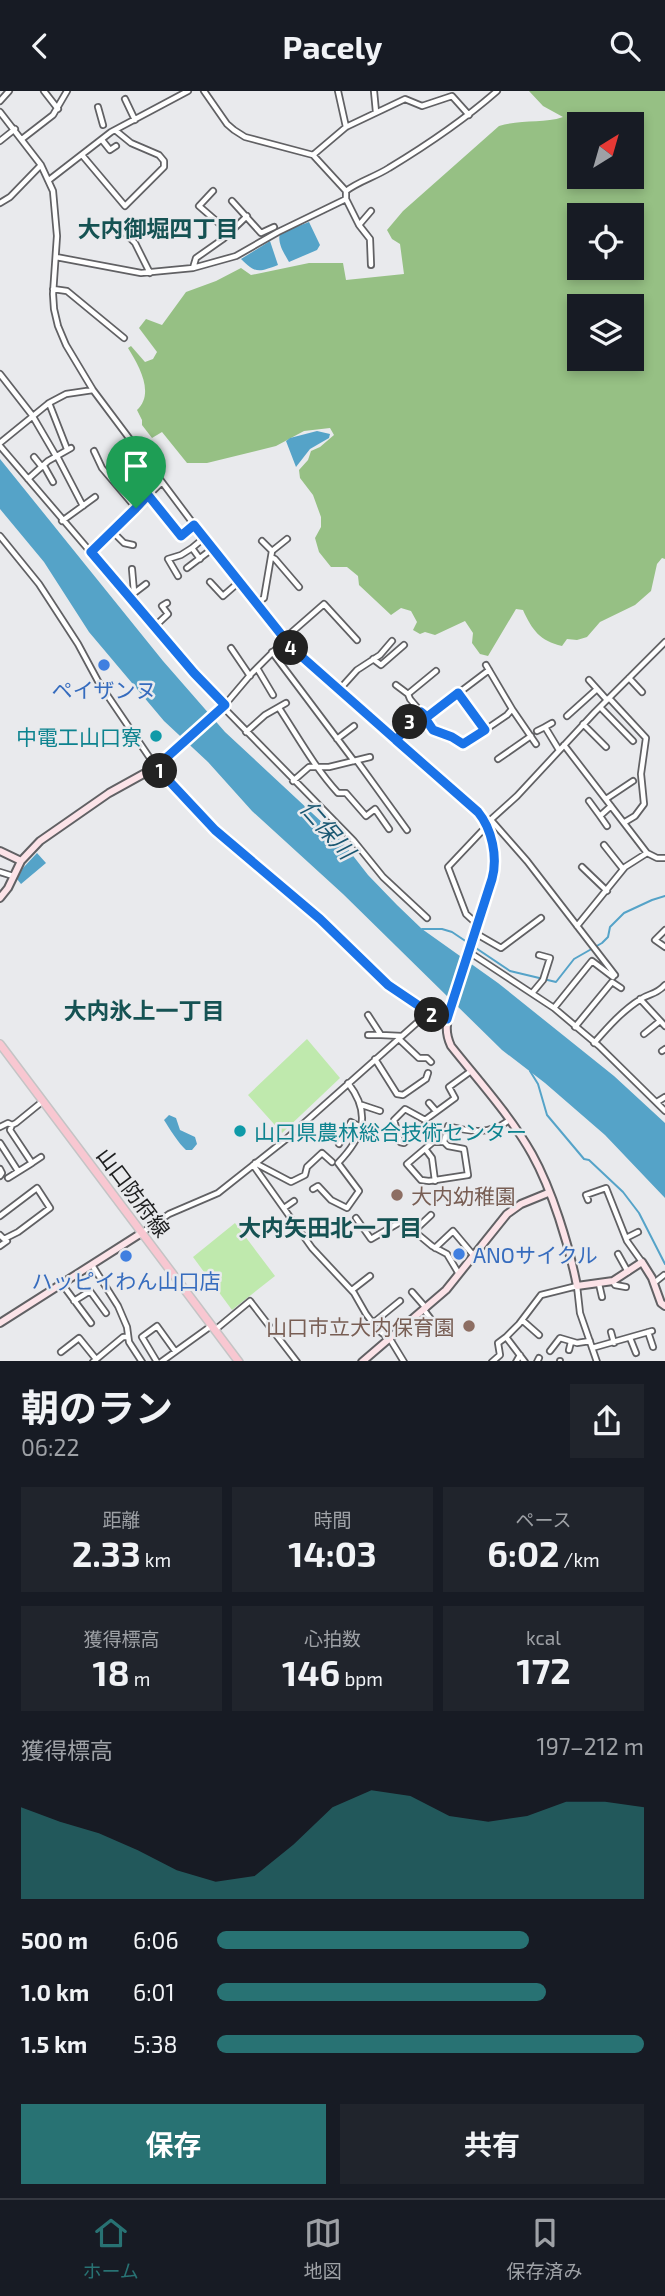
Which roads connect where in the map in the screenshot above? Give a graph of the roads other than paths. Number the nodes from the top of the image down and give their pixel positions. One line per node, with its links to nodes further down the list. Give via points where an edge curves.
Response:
1 (11, 91): 9 (street)
2 (44, 91): 12 (street)
3 (67, 91): 12 (street)
4 (188, 91): 16 (street)
5 (204, 91): 28 (street, via 227,124 245,137)
6 (338, 91): 18 (street)
7 (374, 91): 14 (street)
8 (497, 91): 15 (street)
9 (4, 99)
10 (125, 99): 16 (street)
11 (98, 107): 17 (street)
12 (58, 109): 21 (street)
13 (0, 112): 19 (street)
14 (376, 113): 15 (street, via 405,99 422,106 452,96); 18 (street)
15 (469, 115): 32 (street)
16 (135, 120): 20 (street)
17 (103, 125)
18 (345, 127): 28 (street)
19 (15, 129): 21 (street); 23 (street)
20 (115, 130): 22 (street); 27 (street, via 164,161 164,167 125,206)
21 (22, 139): 29 (street)
22 (102, 140): 25 (street); 27 (street)
23 (0, 141)
24 (116, 146): 25 (street)
25 (110, 150): 26 (street)
26 (105, 154)
27 (82, 155): 30 (street)
28 (313, 155): 32 (street)
29 (41, 165): 30 (street); 35 (street)
30 (49, 180): 42 (street, via 56,213)
31 (213, 191): 41 (street, via 199,206)
32 (346, 191): 33 (street)
33 (346, 199): 38 (street); 44 (street, via 236,256)
34 (232, 201): 37 (street)
35 (0, 203)
36 (371, 211): 38 (street)
37 (250, 217): 39 (street, via 261,233); 41 (street)
38 (359, 225): 43 (street, via 370,239)
39 (274, 227)
40 (123, 231): 45 (street, via 135,243)
41 (229, 232): 44 (street, via 197,258)
42 (56, 257): 45 (street); 46 (street)
43 (370, 265)
44 (193, 268): 45 (street)
45 (150, 273)
46 (53, 289): 47 (street, via 67,291); 49 (street, via 58,326)
47 (124, 338)
48 (0, 374): 51 (street)
49 (93, 390): 50 (street, via 66,394); 59 (street)
50 (49, 403): 51 (street); 54 (street, via 69,448)
51 (33, 415): 52 (street); 54 (street)
52 (0, 445): 57 (street)
53 (94, 451): 63 (street, via 102,468)
54 (56, 456): 56 (street); 62 (street)
55 (34, 457): 56 (street)
56 (43, 466): 57 (street); 58 (street)
57 (28, 479): 64 (street)
58 (54, 482)
59 (162, 482): 60 (street); 65 (street)
60 (148, 495): 63 (street); 65 (street, via 181,536)
61 (95, 497): 62 (street)
62 (83, 506): 64 (street)
63 (136, 508): 66 (street)
64 (62, 521): 74 (street)
65 (194, 525): 68 (street)
66 (113, 531): 71 (street, via 124,543); 74 (street)
67 (0, 536): 138 (street, via 40,584)
68 (204, 538): 72 (street); 73 (street)
69 (287, 539): 75 (street)
70 (262, 541): 75 (street)
71 (133, 545)
72 (192, 548): 76 (street); 79 (street, via 168,559)
73 (212, 549): 76 (street); 81 (street)
74 (91, 552): 85 (street)
75 (271, 554): 83 (street); 87 (street, via 264,598)
76 (200, 559): 77 (street)
77 (187, 568)
78 (132, 569): 84 (street)
79 (178, 576)
80 (210, 582): 81 (street, via 223,596)
81 (239, 582): 87 (street)
82 (146, 584): 84 (street)
83 (299, 587)
84 (134, 592): 85 (street)
85 (129, 597): 88 (street)
86 (167, 603): 88 (street, via 162,606 168,614)
87 (256, 604): 89 (street)
88 (154, 627): 113 (street)
89 (284, 639): 90 (street, via 324,604); 95 (street); 105 (street)
90 (357, 640)
91 (392, 642): 96 (street)
92 (665, 642): 102 (street)
93 (404, 645): 96 (street, via 381,665)
94 (231, 648): 101 (street)
95 (272, 652): 98 (street); 128 (street)
96 (373, 659): 105 (street)
97 (486, 665): 99 (street)
98 (257, 667): 101 (street); 110 (street)
99 (489, 670): 108 (street); 116 (street)
100 (436, 671): 109 (street)
101 (250, 676): 113 (street)
102 (629, 678): 107 (street); 111 (street)
103 (589, 680): 106 (street)
104 (396, 685): 109 (street)
105 (339, 689): 129 (street)
106 (597, 689): 111 (street); 118 (street)
107 (642, 692)
108 (458, 693): 119 (street); 124 (street)
109 (408, 694): 117 (street)
110 (273, 695)
111 (608, 699): 114 (street); 146 (street, via 646,738 641,775 644,804)
112 (286, 703): 115 (street)
113 (223, 707): 126 (street); 131 (street)
114 (600, 707): 121 (street); 130 (street)
115 (279, 708): 126 (street); 139 (street)
116 (512, 709): 124 (street); 127 (street)
117 (421, 712): 119 (street); 129 (street)
118 (567, 716)
119 (427, 717): 124 (street, via 433,730 463,744)
120 (552, 723): 123 (street)
121 (583, 725): 133 (street); 134 (street)
122 (354, 726): 128 (street)
123 (545, 727): 125 (street); 134 (street)
124 (485, 730)
125 (537, 731)
126 (246, 732): 140 (street)
127 (531, 737): 132 (street); 136 (street)
128 (337, 739): 137 (street)
129 (396, 740): 147 (street)
130 (634, 741)
131 (181, 744): 138 (street)
132 (536, 744)
133 (606, 747)
134 (562, 748): 142 (street); 147 (street)
135 (370, 757): 137 (street)
136 (498, 759)
137 (355, 761): 139 (street); 150 (street)
138 (156, 767): 155 (street, via 55,830); 177 (street, via 215,830 320,919 388,985)
139 (316, 768): 140 (street, via 309,767); 149 (street, via 366,816 375,809)
140 (293, 781): 162 (street)
141 (633, 781): 142 (street)
142 (606, 799): 144 (street)
143 (589, 801): 145 (street)
144 (611, 806): 145 (street); 146 (street)
145 (600, 815): 148 (street)
146 (625, 822): 153 (street)
147 (488, 824): 164 (street, via 495,871); 164 (street, via 448,867 466,914); 165 (street, via 527,861)
148 (607, 826)
149 (389, 829)
150 (407, 830)
151 (604, 845): 157 (street)
152 (0, 851): 155 (street)
153 (647, 853): 154 (street); 157 (street)
154 (665, 858)
155 (21, 862): 159 (street)
156 (582, 867): 160 (street)
157 (624, 870): 160 (street)
158 (0, 872): 159 (street)
159 (13, 876): 161 (street)
160 (607, 891): 165 (street)
161 (0, 898)
162 (427, 918)
163 (541, 918): 167 (street, via 501,948)
164 (478, 925): 167 (street)
165 (577, 926): 175 (street, via 615,975 592,961)
166 (665, 930): 168 (street, via 655,940)
167 (475, 933): 169 (street)
168 (665, 947)
169 (468, 954): 173 (street); 176 (street)
170 (539, 955): 173 (street, via 550,958 544,979)
171 (665, 985): 174 (street)
172 (621, 988): 184 (street, via 612,982)
173 (533, 992): 175 (street)
174 (640, 999): 181 (street); 189 (street)
175 (554, 1008): 184 (street)
176 (451, 1009): 180 (street)
177 (429, 1012): 180 (street); 188 (street)
178 (368, 1015): 182 (street)
179 (379, 1019): 182 (street)
180 (447, 1019): 193 (street, via 447,1037)
181 (660, 1021): 183 (street); 185 (street)
182 (373, 1023): 187 (street)
183 (665, 1026)
184 (575, 1027): 189 (street)
185 (644, 1034)
186 (368, 1035): 187 (street)
187 (381, 1035): 188 (street)
188 (400, 1037): 191 (street); 192 (street, via 419,1058)
189 (594, 1043): 198 (street)
190 (0, 1044): 197 (main road, 山口防府線)
191 (375, 1059): 194 (street, via 397,1094 403,1095); 195 (street)
192 (431, 1062)
193 (471, 1072): 202 (street, via 449,1087 455,1098); 205 (street)
194 (428, 1073)
195 (348, 1083): 200 (street); 216 (street)
196 (665, 1097): 198 (street)
197 (43, 1101): 206 (street); 233 (main road, 山口防府線)
198 (657, 1102): 203 (street)
199 (429, 1103): 202 (street)
200 (361, 1105): 201 (street); 208 (street)
201 (380, 1111)
202 (436, 1111): 204 (street)
203 (665, 1111)
204 (425, 1120): 204 (street, via 405,1109 394,1120 400,1142 411,1138)
205 (509, 1121): 210 (street, via 483,1132 448,1126); 225 (street, via 532,1155)
206 (12, 1125): 207 (street); 215 (street, via 10,1130)
207 (0, 1127)
208 (361, 1128): 209 (street, via 351,1122); 223 (street, via 353,1148 338,1163 359,1191 350,1206 342,1207)
209 (339, 1140)
210 (444, 1142): 212 (street, via 432,1140); 221 (street, via 464,1149 468,1175)
211 (0, 1143): 218 (street)
212 (426, 1150): 221 (street, via 432,1158); 221 (street, via 407,1164 421,1180)
213 (41, 1157): 215 (street)
214 (332, 1162): 216 (street, via 322,1153 305,1175 291,1182)
215 (32, 1163): 218 (street)
216 (254, 1164): 228 (street); 233 (street, via 218,1193 169,1214)
217 (0, 1169): 219 (street)
218 (18, 1171): 220 (street)
219 (0, 1176)
220 (8, 1178)
221 (435, 1181)
222 (612, 1185): 224 (street)
223 (318, 1187)
224 (606, 1188): 226 (street); 236 (street)
225 (548, 1193): 241 (street, via 511,1211); 252 (street)
226 (586, 1195)
227 (294, 1201): 228 (street)
228 (284, 1208): 254 (street, via 312,1248)
229 (431, 1215): 232 (street)
230 (0, 1216): 235 (street, via 37,1188 50,1208 18,1232 4,1239)
231 (356, 1218): 232 (street, via 371,1239 402,1221)
232 (414, 1231): 239 (street)
233 (143, 1232): 243 (street); 266 (main road, 山口防府線)
234 (638, 1232): 236 (street)
235 (0, 1235)
236 (626, 1238): 242 (street)
237 (7, 1241): 238 (street)
238 (0, 1245)
239 (435, 1248): 241 (street, via 453,1231); 245 (street, via 447,1254)
240 (618, 1254): 244 (street)
241 (474, 1256): 245 (street)
242 (642, 1262): 244 (street); 250 (street)
243 (92, 1265): 251 (street); 270 (street, via 118,1306)
244 (628, 1272): 248 (street)
245 (459, 1274): 260 (street)
246 (664, 1275): 250 (street)
247 (370, 1276): 254 (street)
248 (613, 1281): 249 (street); 253 (street)
249 (599, 1283): 252 (street); 256 (street)
250 (654, 1283): 259 (street)
251 (62, 1284): 257 (street); 265 (street)
252 (577, 1286): 262 (street, via 541,1295); 274 (street)
253 (626, 1287)
254 (352, 1290): 263 (street)
255 (412, 1292): 260 (street)
256 (602, 1297)
257 (74, 1301): 261 (street, via 90,1291); 264 (street)
258 (400, 1301): 263 (street)
259 (665, 1306)
260 (425, 1309): 267 (street); 273 (street)
261 (106, 1313)
262 (522, 1320): 269 (street); 271 (street)
263 (373, 1322): 273 (street)
264 (91, 1323)
265 (0, 1324)
266 (213, 1327): 281 (street); 288 (main road, 山口防府線); 289 (street, via 250,1301)
267 (440, 1331)
268 (611, 1332): 276 (street)
269 (539, 1335)
270 (128, 1337): 285 (street); 286 (street)
271 (506, 1337): 284 (street); 292 (street, via 498,1343 500,1355)
272 (630, 1338): 276 (street); 277 (street, via 650,1332); 283 (street)
273 (390, 1339): 290 (street); 291 (street)
274 (590, 1341): 275 (street); 278 (street)
275 (572, 1342): 279 (street, via 560,1338); 280 (street)
276 (614, 1343): 278 (street)
277 (653, 1347)
278 (592, 1348): 295 (street)
279 (550, 1350)
280 (569, 1350)
281 (175, 1351): 287 (street); 287 (street, via 157,1327 142,1338)
282 (61, 1352): 285 (street, via 79,1338)
283 (636, 1353)
284 (520, 1355): 293 (street); 294 (street)
285 (94, 1360)
286 (142, 1361)
287 (159, 1361)
288 (239, 1361)
289 (297, 1361)
290 (362, 1361)
291 (404, 1361)
292 (492, 1361)
293 (516, 1361)
294 (525, 1361)
295 (597, 1361)

